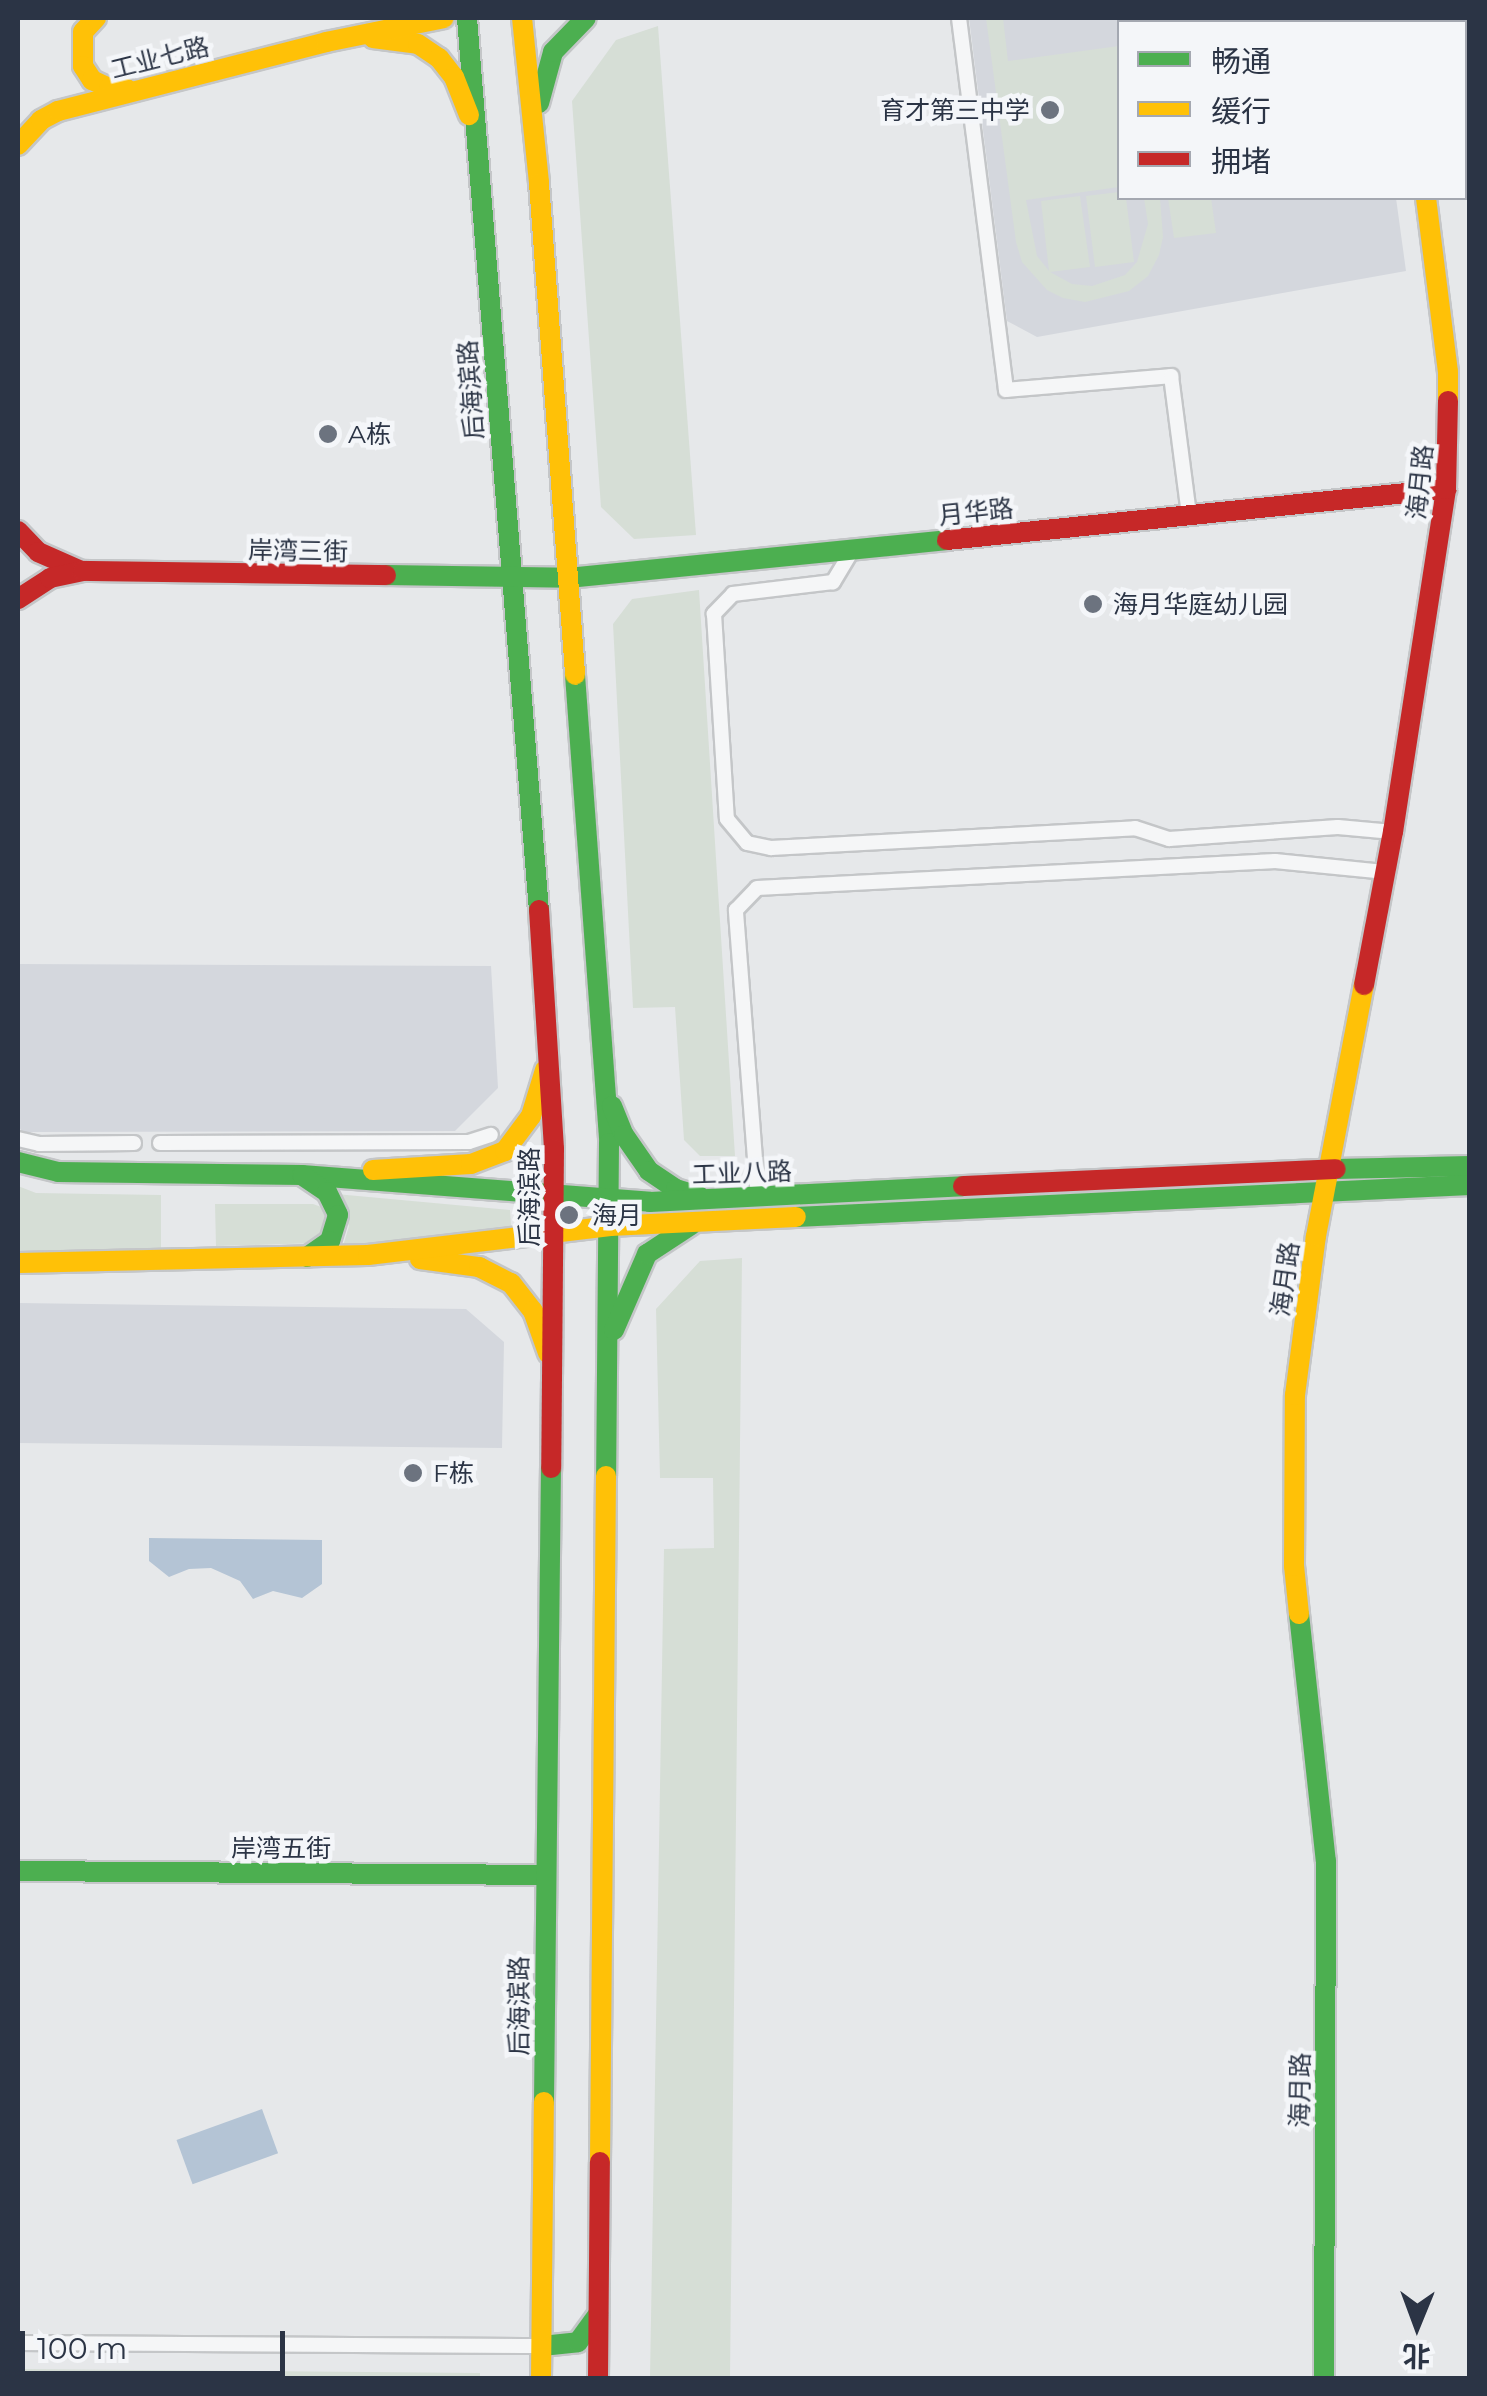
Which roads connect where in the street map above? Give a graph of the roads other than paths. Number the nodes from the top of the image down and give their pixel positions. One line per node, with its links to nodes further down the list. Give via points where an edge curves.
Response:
1 (96, 18): 8 (main road, via 82,32 82,66 109,88)
2 (444, 18): 7 (main road, 工业七路)
3 (467, 18): 11 (main road, 后海滨路)
4 (522, 18): 9 (main road)
5 (586, 18): 9 (main road, via 566,34 544,71)
6 (959, 18): 14 (street, via 1006,390 1171,376)
7 (326, 42): 8 (main road, 工业七路); 11 (main road, via 393,38 439,58 465,102)
8 (137, 89): 10 (main road, 工业七路, via 58,111)
9 (535, 139): 18 (main road)
10 (18, 145)
11 (478, 148): 19 (main road, 后海滨路)
12 (1426, 200): 13 (main road, 海月路, via 1448,372)
13 (1446, 489): 14 (main road, 月华路); 21 (main road, 海月路)
14 (1189, 515): 16 (main road, 月华路)
15 (18, 531): 17 (main road, via 38,552)
16 (853, 549): 18 (main road, 月华路); 21 (street, via 833,582 733,594 714,614 727,820 746,843 771,848 1135,828 1169,839 1338,827)
17 (83, 571): 19 (main road, 岸湾三街); 20 (main road, via 50,578)
18 (568, 578): 19 (main road, 月华路); 24 (main road)
19 (511, 580): 23 (main road, 后海滨路)
20 (18, 599)
21 (1393, 832): 22 (main road, 海月路)
22 (1386, 872): 32 (main road, 海月路); 35 (street, via 1275,861 757,888 736,910)
23 (550, 1049): 31 (main road, via 531,1116 505,1151 471,1164); 34 (main road, 后海滨路)
24 (607, 1094): 36 (main road); 37 (main road, via 650,1171 676,1188)
25 (491, 1136): 28 (street, via 469,1142)
26 (18, 1139): 27 (street)
27 (134, 1143)
28 (160, 1143)
29 (18, 1162): 31 (main road, 工业八路, via 92,1174)
30 (1470, 1166): 32 (main road, 工业八路)
31 (302, 1175): 34 (main road, 工业八路); 42 (main road, via 327,1192 338,1215 330,1241)
32 (1326, 1179): 33 (main road, 工业八路); 35 (main road, 工业八路); 38 (main road, 工业八路); 53 (main road, 海月路, via 1294,1396 1291,1474 1294,1566 1326,1861)
33 (1470, 1184)
34 (554, 1198): 36 (main road, 工业八路); 40 (main road, 后海滨路)
35 (758, 1198): 37 (main road, 工业八路)
36 (610, 1200): 37 (main road, 工业八路); 39 (main road)
37 (720, 1200)
38 (698, 1222): 39 (main road, 工业八路); 44 (main road, via 648,1254)
39 (610, 1226): 40 (main road, 工业八路); 44 (main road)
40 (554, 1232): 41 (main road, 工业八路); 45 (main road, 后海滨路)
41 (368, 1256): 42 (main road, 工业八路); 45 (main road, via 461,1263 512,1282 532,1311)
42 (306, 1257): 43 (main road, 工业八路)
43 (18, 1263)
44 (609, 1342): 48 (main road)
45 (554, 1374): 47 (main road, 后海滨路)
46 (18, 1870): 47 (main road, 岸湾五街)
47 (544, 1875): 50 (main road, 后海滨路)
48 (598, 2314): 50 (main road, via 578,2342); 52 (main road)
49 (18, 2342): 50 (street)
50 (542, 2346): 51 (main road, 后海滨路)
51 (541, 2378)
52 (598, 2378)
53 (1324, 2378)

